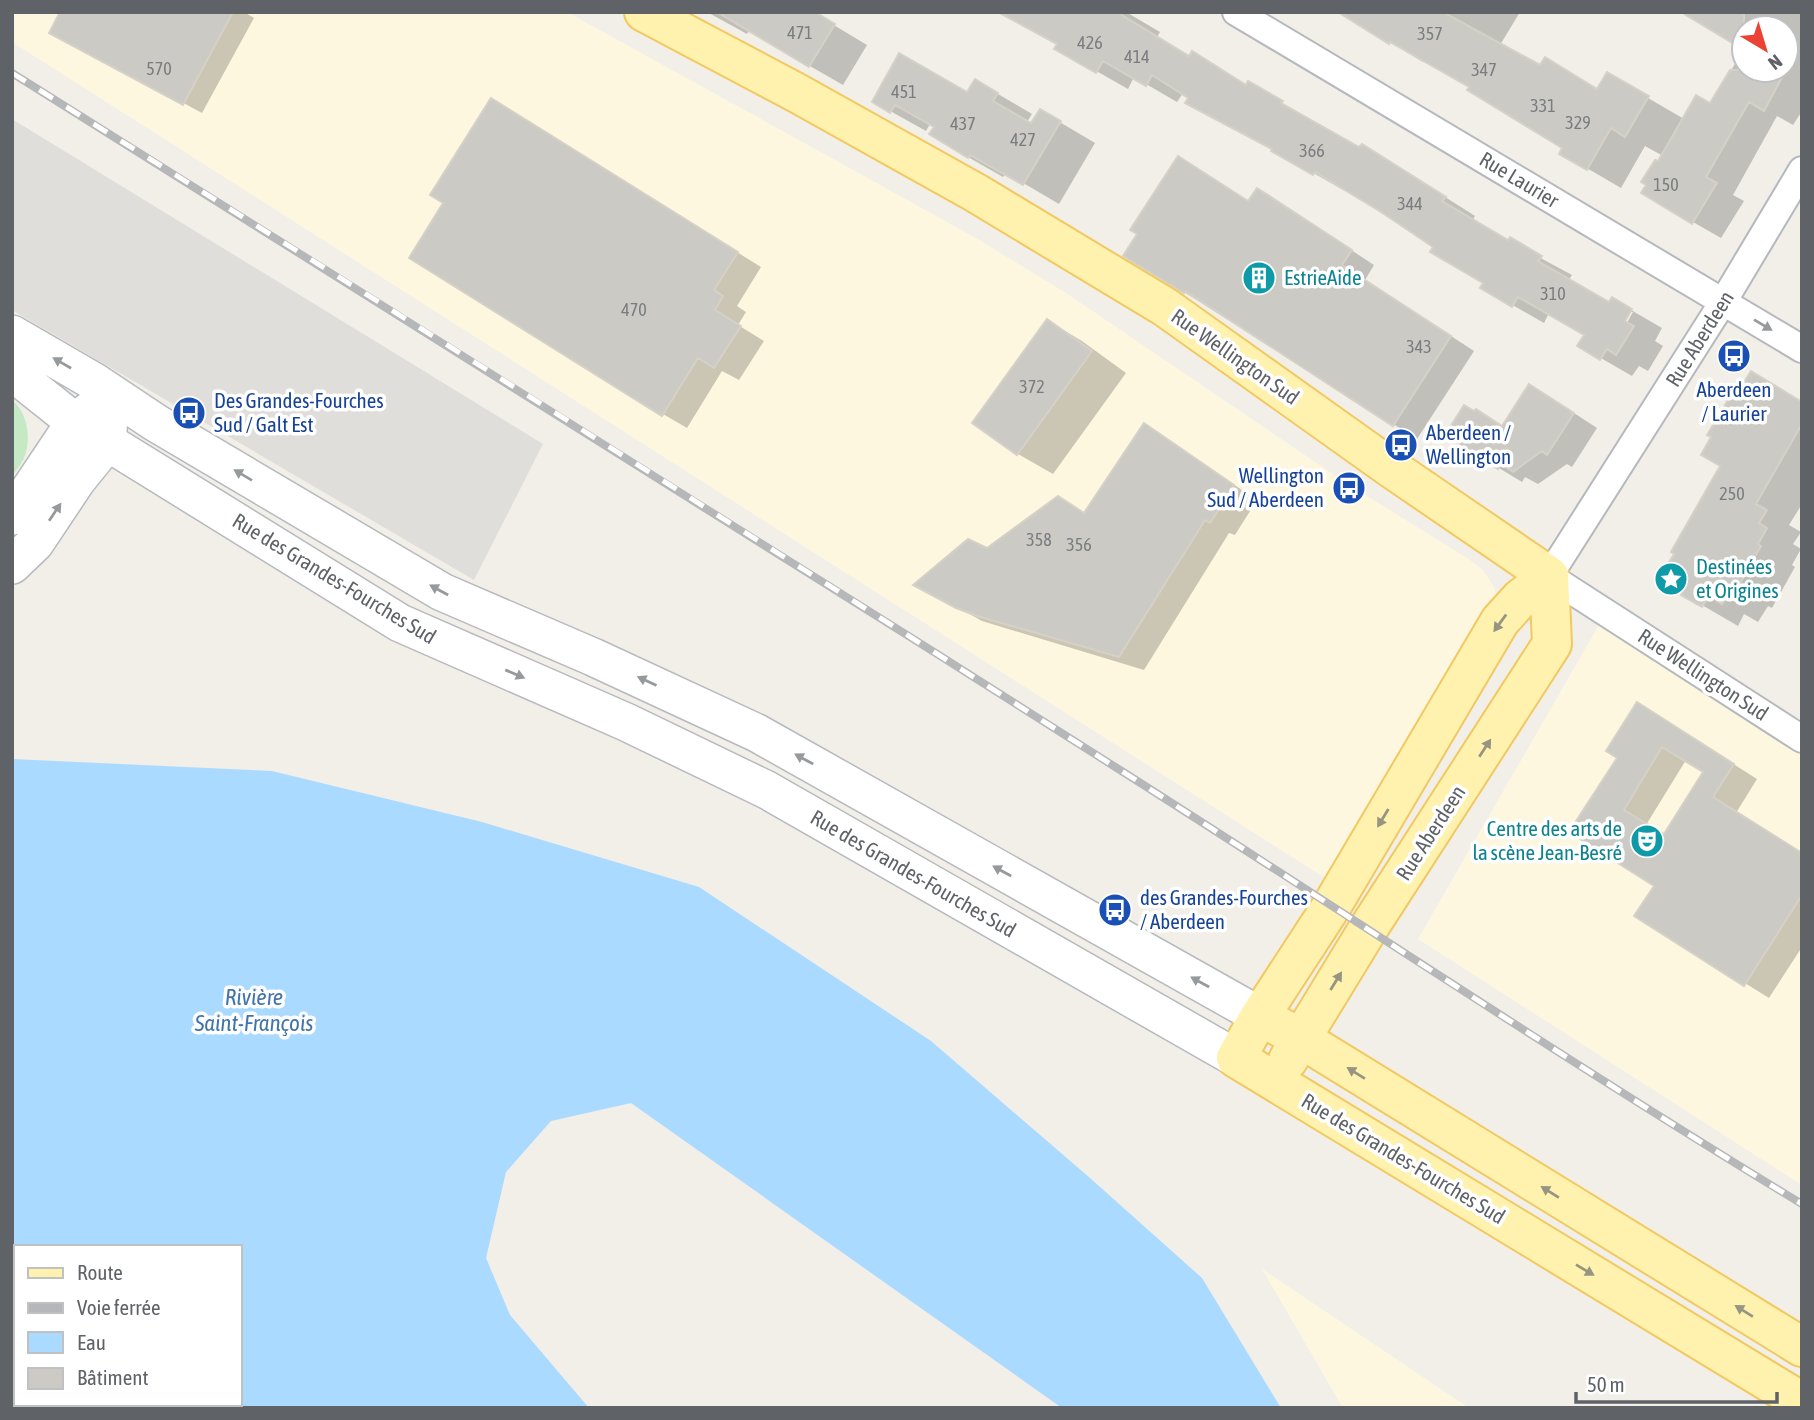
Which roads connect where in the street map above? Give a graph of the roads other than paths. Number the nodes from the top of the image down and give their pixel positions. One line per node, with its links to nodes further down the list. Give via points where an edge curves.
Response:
1 (644, 12): 13 (main road, Rue Wellington Sud, via 976,193 1165,307)
2 (1236, 12): 4 (street, Rue Laurier)
3 (1802, 170): 4 (street, Rue Aberdeen)
4 (1723, 302): 6 (street, Rue Laurier, one-way to 6); 13 (street, Rue Aberdeen)
5 (12, 334): 8 (main road, Rue des Grandes-Fourches Sud, one-way to 5)
6 (1802, 349)
7 (12, 372): 9 (main road, Rue des Grandes-Fourches Sud)
8 (111, 393): 9 (main road); 10 (main road); 15 (main road, Rue des Grandes-Fourches Sud, one-way to 8, via 757,733 442,592)
9 (75, 422): 10 (main road, Rue des Grandes-Fourches Sud); 11 (main road)
10 (107, 443): 12 (main road, one-way to 10, via 35,542); 17 (main road, Rue des Grandes-Fourches Sud, one-way to 17, via 400,623 767,790)
11 (12, 516)
12 (12, 565)
13 (1549, 576): 14 (street, Rue Wellington Sud); 15 (main road, Rue Aberdeen, one-way to 15, via 1500,621 1331,907); 16 (main road, Rue Aberdeen, one-way to 13, via 1552,645)
14 (1802, 739)
15 (1260, 1016): 16 (main road, Rue des Grandes-Fourches Sud); 17 (main road, Rue Aberdeen)
16 (1300, 1038): 18 (main road, Rue Aberdeen); 19 (main road, Rue des Grandes-Fourches Sud, one-way to 16)
17 (1236, 1058): 18 (main road, Rue des Grandes-Fourches Sud)
18 (1276, 1081): 20 (main road, Rue des Grandes-Fourches Sud, one-way to 20)
19 (1802, 1347)
20 (1802, 1402)

